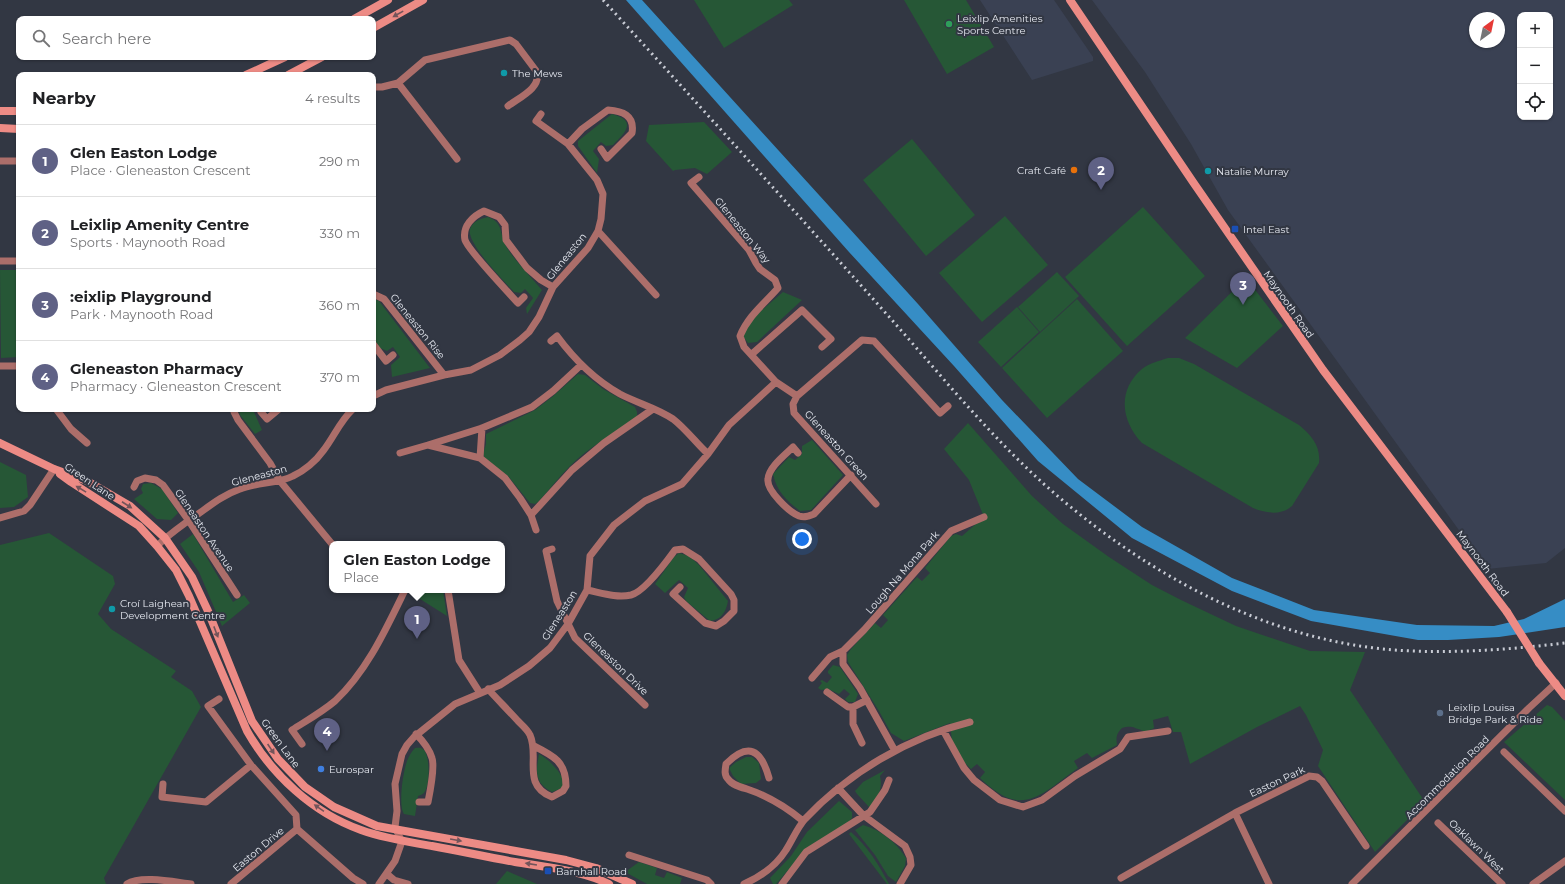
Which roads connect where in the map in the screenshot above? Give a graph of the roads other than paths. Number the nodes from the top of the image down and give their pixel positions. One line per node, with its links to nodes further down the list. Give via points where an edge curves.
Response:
1 (388, 0): 4 (street)
2 (423, 0): 5 (street, one-way to 5)
3 (1070, 0): 82 (street, Maynooth Road, bridge, via 1195,186 1324,370 1506,611 1540,664)
4 (359, 16)
5 (376, 26)
6 (278, 60): 8 (street)
7 (316, 60): 9 (street)
8 (252, 72)
9 (294, 72)
10 (398, 83): 11 (street); 12 (street, via 425,60 510,40 516,44 538,77 536,86); 20 (street)
11 (376, 87)
12 (508, 106)
13 (0, 111): 14 (street)
14 (16, 111)
15 (541, 114): 18 (street, via 536,121)
16 (0, 128): 17 (street)
17 (16, 129)
18 (568, 144): 19 (street, via 582,129 608,110 620,111 629,117 632,133 607,158); 24 (street, via 597,180 603,194)
19 (601, 149)
20 (457, 159)
21 (0, 161): 22 (street)
22 (16, 161)
23 (699, 177): 34 (street, Gleneaston Way, via 691,183 749,250 760,269 775,280 778,288 753,314 740,336 744,346)
24 (598, 231): 27 (street, Gleneaston, via 588,248); 29 (street)
25 (0, 261): 26 (street)
26 (16, 261)
27 (553, 287): 30 (street, via 527,268 506,240 505,225 499,216 484,211 477,214 470,219 465,240 518,303); 39 (street, Gleneaston, via 539,317 520,340 500,355 471,370)
28 (376, 295): 39 (street, Gleneaston Rise, via 384,299)
29 (656, 295)
30 (524, 297)
31 (551, 341): 36 (street, via 557,336)
32 (822, 347): 34 (street, via 831,339 802,310)
33 (376, 348): 35 (street, via 386,361)
34 (752, 354): 40 (street, Gleneaston Way)
35 (393, 355)
36 (581, 365): 44 (street, via 604,385); 50 (street, via 532,407)
37 (0, 366): 38 (street)
38 (16, 366)
39 (444, 374): 41 (street, Gleneaston)
40 (776, 382): 42 (street); 56 (street, Gleneaston, via 729,425)
41 (376, 395)
42 (797, 396): 43 (street, via 862,340 874,341 940,413); 59 (street, Gleneaston Green, via 793,404 794,413)
43 (948, 406)
44 (653, 409): 56 (street, via 673,420); 63 (street, via 604,443 572,470)
45 (58, 412): 52 (street, via 71,429)
46 (234, 412): 60 (street)
47 (261, 412): 48 (street, via 266,419)
48 (275, 412)
49 (350, 412): 60 (street, Gleneaston, via 323,452 310,465 293,477)
50 (482, 428): 53 (street); 57 (street)
51 (0, 443): 58 (street, Green Lane)
52 (87, 443)
53 (428, 445): 54 (street); 57 (street)
54 (400, 453)
55 (798, 453): 59 (street, via 792,447 770,471 767,480 784,505 800,516 814,514)
56 (708, 454): 73 (street, Gleneaston, via 682,484 645,501 614,525 590,556)
57 (480, 458): 63 (street, via 504,478)
58 (54, 469): 65 (street, via 24,511); 68 (street, Green Lane, one-way to 68, via 88,481 130,506); 70 (street, Green Lane, one-way to 58, via 139,526)
59 (851, 475): 62 (street, Gleneaston Green)
60 (280, 481): 66 (street, Gleneaston, via 259,483 239,489 216,500); 69 (street)
61 (134, 487): 66 (street, Gleneaston Avenue, via 137,481 145,478 156,480 163,485)
62 (876, 504)
63 (531, 516): 67 (street)
64 (984, 517): 79 (street, Lough Na Mona Park, via 951,531 888,605)
65 (0, 518)
66 (189, 521): 68 (street, Gleneaston); 76 (street, Gleneaston Avenue)
67 (536, 530)
68 (165, 538): 70 (street, Gleneaston); 77 (street, via 168,550 184,572); 80 (street, Green Lane, one-way to 80, via 192,577)
69 (330, 541)
70 (157, 546): 77 (street, Green Lane, via 176,570)
71 (552, 549): 78 (street, Gleneaston Drive, via 546,551 557,601)
72 (680, 587): 73 (street, via 673,594 705,623 716,626 734,611 734,600 722,584 699,559 683,549 675,550 654,577 632,595 611,596)
73 (587, 590): 78 (street, Gleneaston)
74 (404, 593): 97 (street, via 379,642 344,692 334,702 292,730)
75 (448, 593): 85 (street, via 459,660)
76 (237, 595)
77 (189, 596): 93 (street, Green Lane)
78 (568, 624): 83 (street, Gleneaston, via 550,648 529,666 500,685); 89 (street, Gleneaston Drive, via 575,638)
79 (843, 651): 81 (street, Lough Na Mona Park, via 830,657); 88 (street, via 843,664)
80 (232, 672): 93 (street, via 230,679); 107 (street, Green Lane, one-way to 107, via 252,721 278,759 305,788)
81 (812, 678)
82 (1556, 683): 86 (street, Maynooth Road); 137 (street, Accommodation Road)
83 (488, 689): 85 (street, Gleneaston); 98 (street, via 530,733)
84 (827, 692): 90 (street, via 841,704)
85 (480, 693): 95 (street, Gleneaston, via 455,704)
86 (1565, 696)
87 (219, 699): 101 (street, via 208,706)
88 (867, 700): 90 (street); 99 (street)
89 (645, 705)
90 (853, 707): 96 (street, via 853,724)
91 (970, 722): 92 (street)
92 (943, 730): 94 (street, via 964,768 974,780 1000,800 1023,807 1042,800 1075,776 1120,749 1128,737); 99 (street)
93 (247, 731): 115 (street, Green Lane, one-way to 93, via 361,830 328,814 299,794 270,765)
94 (1168, 731)
95 (416, 734): 106 (street, via 426,745 433,759 428,802); 114 (street, Gleneaston, via 402,754 395,784)
96 (862, 743)
97 (302, 744)
98 (534, 746): 98 (street, via 558,760 563,768 566,786 559,794 552,797 543,794 536,783 532,766)
99 (895, 751): 105 (street)
100 (1504, 752): 108 (street)
101 (251, 765): 104 (street, via 206,802 162,797); 113 (street, via 296,815)
102 (769, 778): 111 (street, via 761,757 748,751 740,752 726,764 725,773 728,780 787,808)
103 (889, 780): 110 (street, via 870,812)
104 (163, 784)
105 (838, 788): 110 (street); 111 (street)
106 (420, 802)
107 (334, 807): 114 (street, Green Lane, via 377,826); 115 (street, via 339,814 359,825)
108 (1565, 811)
109 (1235, 813): 117 (street, Easton Park, via 1309,776 1317,777); 123 (street, Easton Park); 136 (street)
110 (863, 815): 134 (street, via 806,852); 135 (street, via 905,846 910,857 910,865)
111 (804, 820): 133 (street, via 785,852 768,870)
112 (1438, 823): 138 (street, Oaklawn West)
113 (297, 829): 127 (street, Easton Drive); 128 (street)
114 (396, 829): 115 (street, Gleneaston); 116 (street, Green Lane, one-way to 116); 118 (street, via 410,838 435,842)
115 (401, 840): 118 (street, Green Lane); 122 (street, via 398,854)
116 (471, 843): 120 (street, via 498,853); 124 (street, Green Lane, via 566,860 596,868)
117 (1366, 846)
118 (447, 849): 120 (street, Green Lane)
119 (629, 855): 132 (street, via 707,880)
120 (503, 860): 131 (street, Green Lane, one-way to 120, via 580,874)
121 (1565, 860): 139 (street)
122 (387, 874): 129 (street); 130 (street, via 394,880)
123 (1121, 878)
124 (630, 883)
125 (127, 884): 126 (street, via 136,880)
126 (191, 884)
127 (231, 884)
128 (363, 884)
129 (379, 884)
130 (408, 884)
131 (609, 884)
132 (711, 884)
133 (744, 884)
134 (782, 884)
135 (900, 884)
136 (1269, 884)
137 (1352, 884)
138 (1502, 884)
139 (1533, 884)

